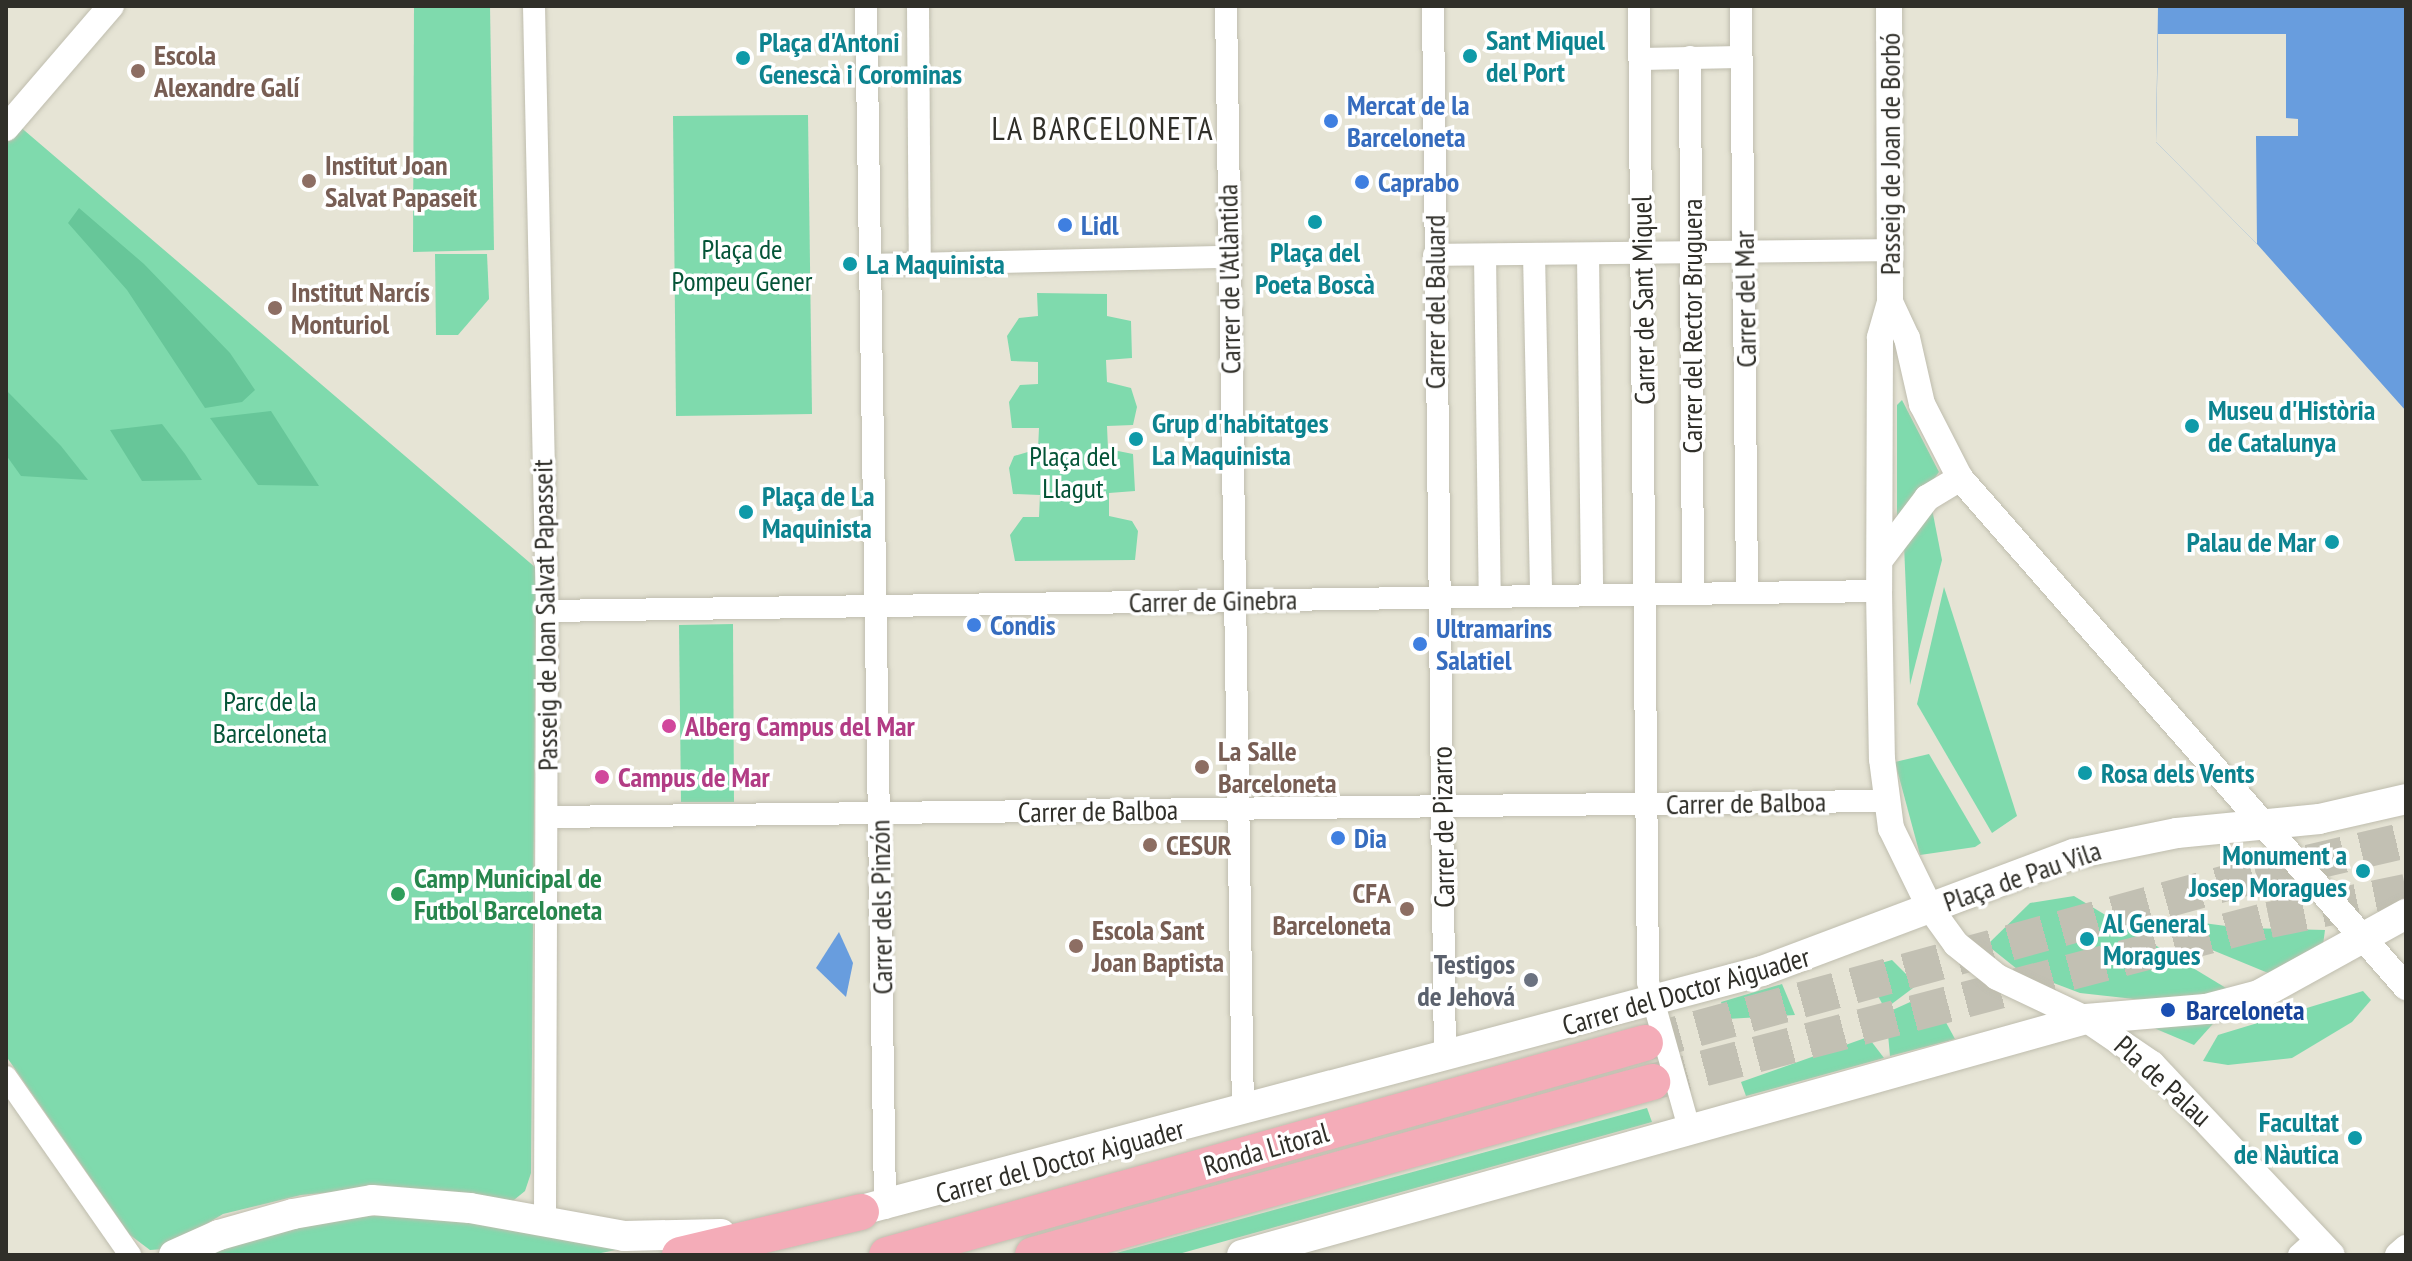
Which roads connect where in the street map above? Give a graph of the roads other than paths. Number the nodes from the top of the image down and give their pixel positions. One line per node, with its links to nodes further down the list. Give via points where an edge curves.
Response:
1 (111, 6): 13 (street)
2 (534, 6): 38 (street, Passeig de Joan Salvat Papasseit)
3 (866, 6): 24 (street, Carrer dels Pinzón)
4 (918, 6): 23 (street)
5 (1226, 6): 22 (street, Carrer de l'Atlàntida)
6 (1433, 6): 19 (street, Carrer del Baluard)
7 (1639, 6): 12 (street, Carrer de Sant Miquel)
8 (1741, 6): 11 (street, Carrer del Mar)
9 (1889, 6): 14 (street, Passeig de Joan de Borbó)
10 (1690, 57): 11 (street); 12 (street); 18 (street, Carrer del Rector Bruguera)
11 (1741, 57): 15 (street, Carrer del Mar)
12 (1640, 59): 17 (street, Carrer de Sant Miquel)
13 (6, 128)
14 (1891, 250): 15 (street); 25 (street, Passeig de Joan de Borbó)
15 (1745, 252): 18 (street); 29 (street, Carrer del Mar)
16 (1534, 254): 20 (street); 21 (street); 34 (street)
17 (1642, 254): 18 (street); 21 (street); 30 (street, Carrer de Sant Miquel)
18 (1692, 254): 31 (street, Carrer del Rector Bruguera)
19 (1434, 255): 20 (street); 35 (street, Carrer del Baluard)
20 (1485, 255): 33 (street)
21 (1588, 255): 32 (street)
22 (1229, 257): 23 (street); 36 (street, Carrer de l'Atlàntida)
23 (920, 264): 24 (street)
24 (868, 265): 37 (street, Carrer dels Pinzón)
25 (1890, 302): 26 (street, Passeig de Joan de Borbó, via 1907,338 1922,404); 27 (street, Passeig de Joan de Borbó, via 1880,338)
26 (1960, 478): 27 (street, via 1927,498); 46 (street, Passeig de Joan de Borbó)
27 (1880, 560): 28 (street)
28 (1879, 591): 29 (street, Carrer de Ginebra); 40 (street)
29 (1747, 593): 31 (street, Carrer de Ginebra)
30 (1646, 594): 31 (street, Carrer de Ginebra); 32 (street, Carrer de Ginebra); 41 (street, Carrer de Sant Miquel)
31 (1693, 594)
32 (1592, 595): 34 (street, Carrer de Ginebra)
33 (1490, 596): 34 (street, Carrer de Ginebra); 35 (street, Carrer de Ginebra)
34 (1541, 596)
35 (1437, 597): 36 (street, Carrer de Ginebra); 42 (street, Carrer de Pizarro)
36 (1233, 600): 37 (street, Carrer de Ginebra); 43 (street, Carrer de l'Atlàntida)
37 (873, 606): 38 (street, Carrer de Ginebra); 44 (street, Carrer dels Pinzón)
38 (547, 611): 45 (street, Passeig de Joan Salvat Papasseit)
39 (2406, 799): 46 (main road, Plaça de Pau Vila)
40 (1887, 801): 41 (street, Carrer de Balboa); 47 (street, via 1891,828)
41 (1645, 804): 42 (street, Carrer de Balboa); 51 (street, Carrer de Sant Miquel)
42 (1444, 805): 43 (street, Carrer de Balboa); 54 (street, Carrer de Pizarro)
43 (1235, 807): 44 (street, Carrer de Balboa); 57 (street, Carrer de l'Atlàntida)
44 (880, 815): 45 (street, Carrer de Balboa); 59 (street, Carrer dels Pinzón)
45 (549, 817): 60 (street, Passeig de Joan Salvat Papasseit)
46 (2264, 826): 47 (main road, Plaça de Pau Vila, via 2110,845); 49 (street)
47 (1930, 908): 51 (main road, Carrer del Doctor Aiguader, via 1788,963); 52 (street, Plaça de Pau Vila, via 1956,944 1997,977)
48 (2406, 914): 49 (main road)
49 (2362, 941): 50 (street); 52 (main road, via 2259,995 2206,1009)
50 (2406, 987)
51 (1652, 1002): 54 (main road, Carrer del Doctor Aiguader); 58 (street)
52 (2086, 1019): 58 (main road); 62 (street, Pla de Palau, via 2132,1048 2175,1085)
53 (1645, 1043): 63 (highway, Ronda Litoral)
54 (1445, 1058): 57 (main road, Carrer del Doctor Aiguader)
55 (6, 1077): 64 (street)
56 (1652, 1082): 67 (highway, Ronda Litoral)
57 (1243, 1112): 59 (main road, Carrer del Doctor Aiguader)
58 (1690, 1131): 68 (main road)
59 (873, 1210): 60 (main road, Carrer del Doctor Aiguader, via 709,1236 624,1236); 66 (highway)
60 (545, 1223): 65 (main road, Carrer del Doctor Aiguader, via 470,1208 372,1200 279,1218)
61 (2406, 1248): 69 (street)
62 (2316, 1250)
63 (887, 1254)
64 (130, 1255)
65 (174, 1255)
66 (680, 1255)
67 (1033, 1255)
68 (1242, 1255)
69 (2398, 1255)

